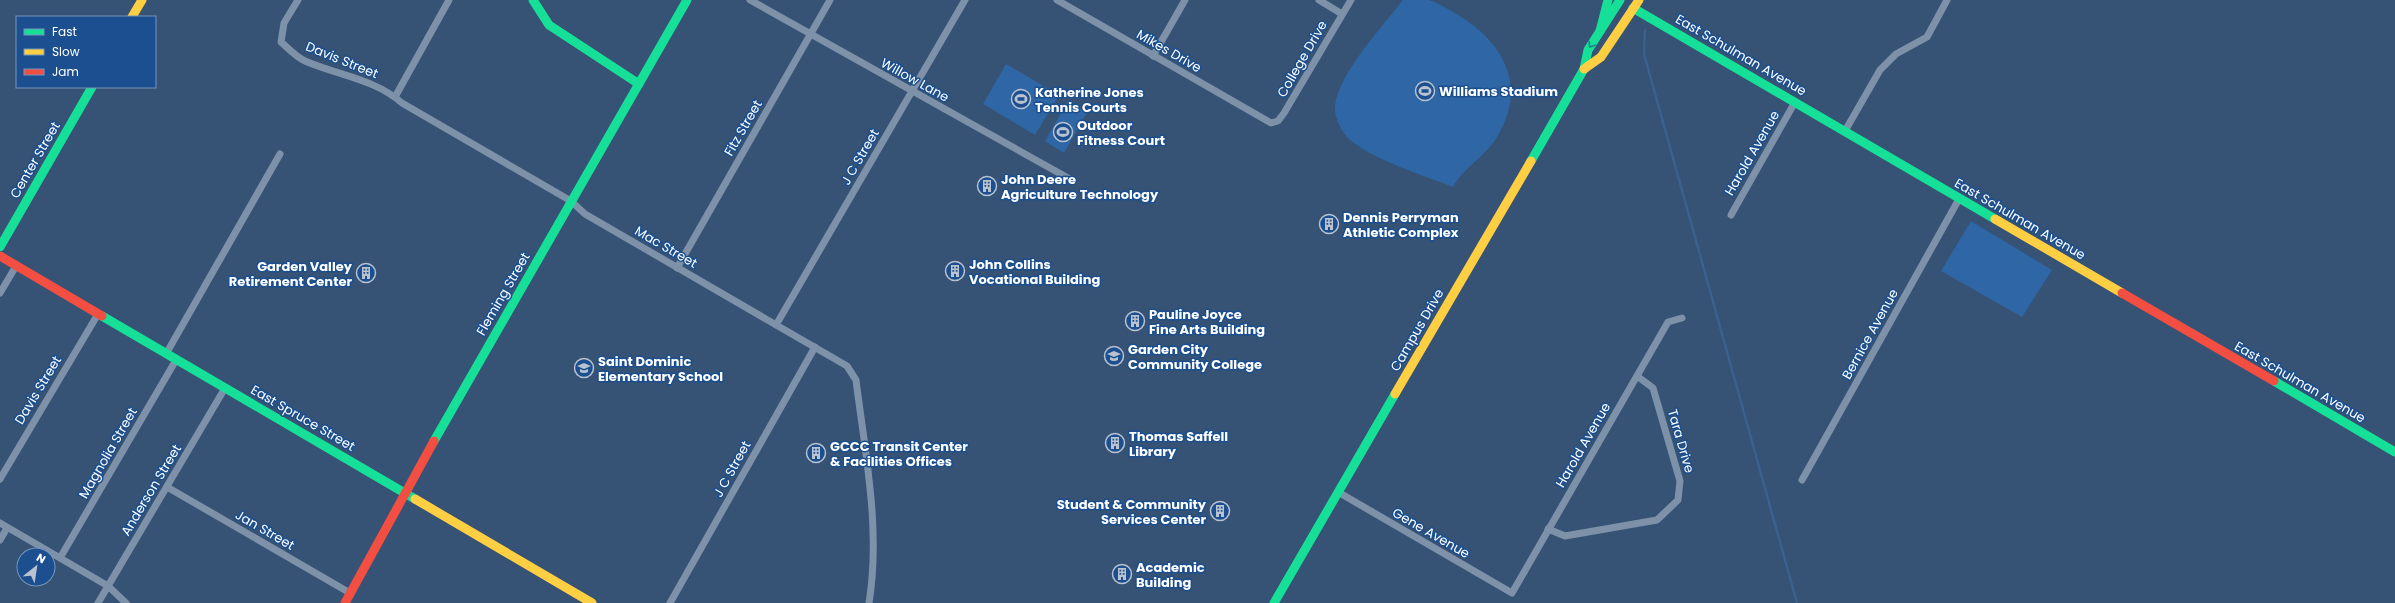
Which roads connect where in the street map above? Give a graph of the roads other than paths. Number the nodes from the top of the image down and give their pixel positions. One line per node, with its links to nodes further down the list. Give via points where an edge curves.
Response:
1 (142, 0): 18 (street)
2 (298, 0): 26 (street, Davis Street, via 284,23 280,42 303,60 370,83)
3 (449, 0): 26 (street)
4 (533, 0): 23 (street, via 549,25)
5 (687, 0): 23 (street, Fleming Street)
6 (750, 0): 20 (street, Willow Lane)
7 (830, 0): 20 (street, Fitz Street)
8 (965, 0): 25 (street, J C Street)
9 (1057, 0): 21 (street, Mikes Drive)
10 (1185, 0): 21 (street)
11 (1319, 0): 17 (street)
12 (1351, 0): 17 (street, College Drive)
13 (1608, 0): 19 (street)
14 (1620, 0): 19 (street, Campus Drive)
15 (1947, 0): 29 (street, via 1927,37 1896,54 1880,70)
16 (1636, 4): 22 (street, Campus Drive, via 1601,57); 27 (street, East Schulman Avenue)
17 (1342, 14): 28 (street, College Drive, via 1284,113 1278,121)
18 (133, 16)
19 (1600, 32): 22 (street, Campus Drive, one-way to 22, via 1588,50)
20 (810, 34): 25 (street, Willow Lane); 38 (street, Fitz Street)
21 (1153, 56): 28 (street, Mikes Drive)
22 (1584, 70): 52 (street, Campus Drive)
23 (639, 84): 33 (street, Fleming Street)
24 (91, 88): 35 (street, Center Street)
25 (912, 92): 31 (street, Willow Lane); 42 (street, J C Street)
26 (395, 97): 33 (street, Mac Street)
27 (1795, 102): 29 (street, East Schulman Avenue); 34 (street, Harold Avenue)
28 (1268, 123)
29 (1845, 131): 32 (street, East Schulman Avenue)
30 (280, 154): 44 (street)
31 (1068, 178)
32 (1959, 199): 48 (street, East Schulman Avenue); 50 (street, Bernice Avenue)
33 (572, 201): 38 (street, Mac Street, via 585,214); 53 (street, Fleming Street)
34 (1731, 215)
35 (0, 246)
36 (0, 256): 37 (street, East Spruce Street)
37 (16, 266): 39 (street); 40 (street, East Spruce Street)
38 (677, 268): 42 (street, Mac Street)
39 (0, 294)
40 (98, 314): 44 (street, East Spruce Street); 49 (street, Davis Street)
41 (1682, 318): 46 (street, Harold Avenue, via 1668,322)
42 (776, 325): 43 (street, Mac Street)
43 (815, 347): 65 (street, J C Street); 66 (street, Mac Street, via 847,366 856,380 870,489 873,550)
44 (166, 354): 45 (street, East Spruce Street)
45 (176, 360): 47 (street, East Spruce Street); 58 (street, Magnolia Street)
46 (1637, 376): 56 (street, Harold Avenue); 56 (street, Tara Drive, via 1653,388 1680,481 1678,500 1657,520 1565,536)
47 (225, 388): 51 (street, Anderson Street); 53 (street, East Spruce Street)
48 (2395, 452)
49 (0, 479)
50 (1802, 480)
51 (167, 487): 59 (street, Anderson Street); 61 (street, Jan Street)
52 (1338, 492): 60 (street, Gene Avenue); 67 (street, Campus Drive)
53 (404, 493): 61 (street, Fleming Street); 64 (street, East Spruce Street)
54 (0, 523): 55 (street)
55 (7, 528): 57 (street); 58 (street)
56 (1548, 529): 60 (street, Harold Avenue)
57 (0, 540)
58 (60, 558): 59 (street)
59 (108, 586): 62 (street, Anderson Street); 63 (street)
60 (1512, 593)
61 (349, 600)
62 (98, 603)
63 (126, 603)
64 (592, 603)
65 (670, 603)
66 (869, 603)
67 (1274, 603)

